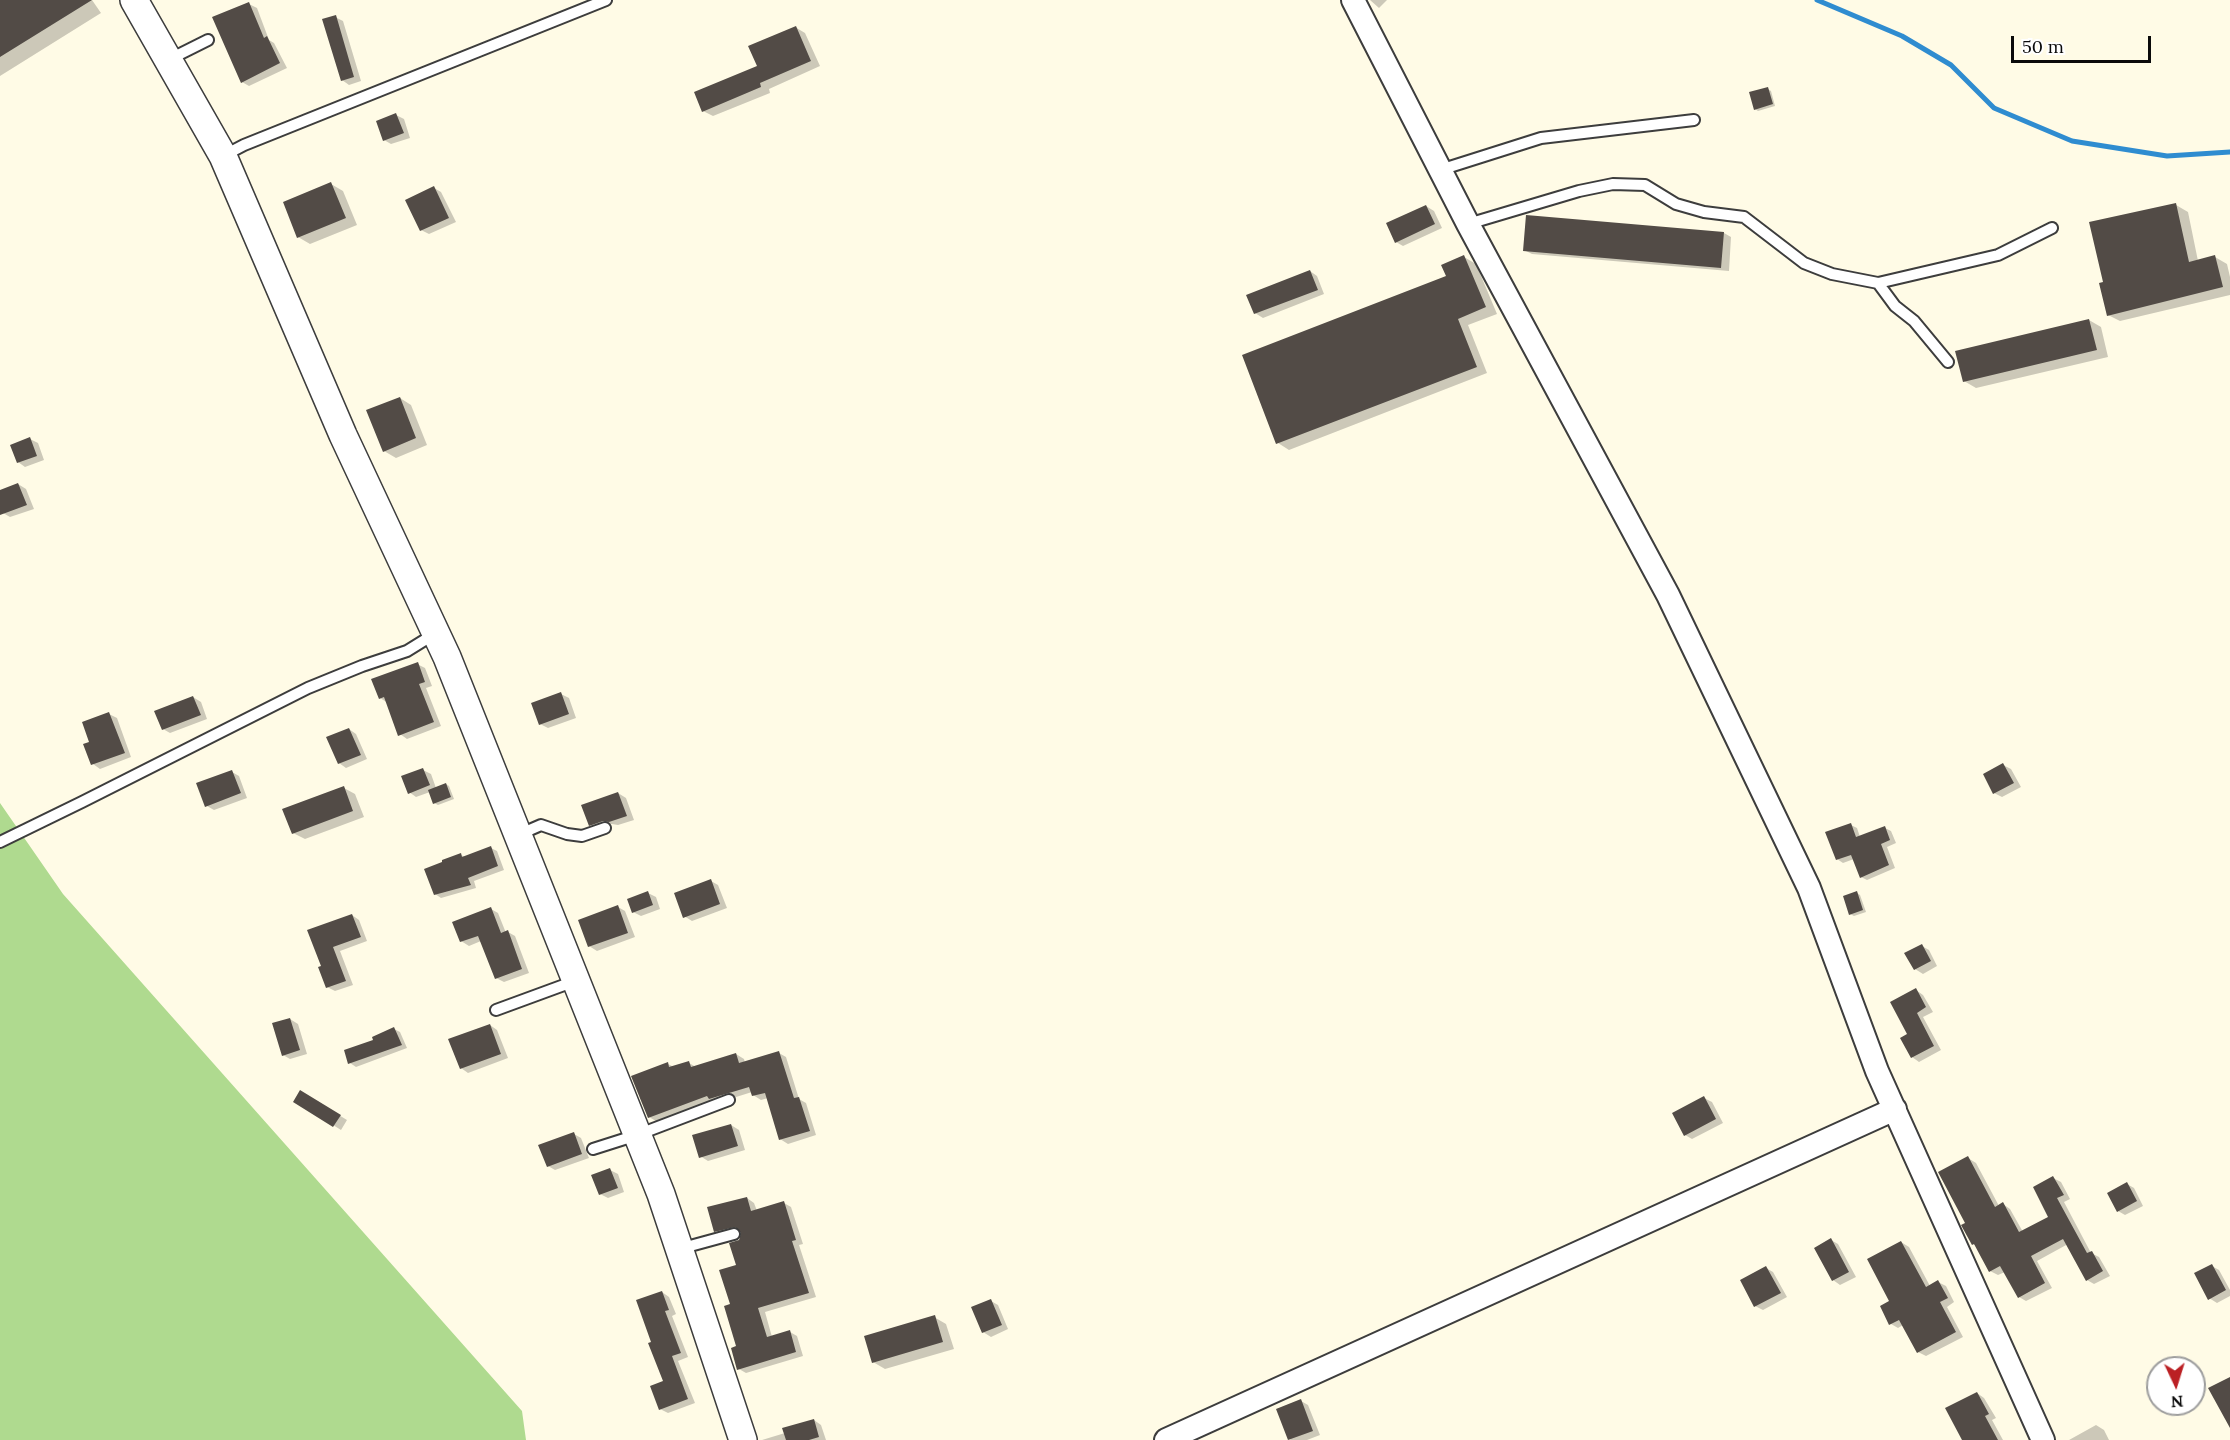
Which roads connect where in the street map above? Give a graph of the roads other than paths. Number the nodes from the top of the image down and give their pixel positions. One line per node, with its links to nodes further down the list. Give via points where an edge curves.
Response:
1 (134, 0): 5 (street)
2 (606, 0): 7 (lane)
3 (1353, 0): 8 (street)
4 (208, 40): 5 (lane)
5 (168, 60): 7 (street)
6 (1694, 120): 8 (lane, via 1541,138)
7 (222, 156): 13 (street, via 343,435)
8 (1440, 170): 9 (street)
9 (1468, 224): 11 (lane, via 1579,191 1613,184 1645,185 1676,204 1744,217 1804,263 1832,274); 20 (street, via 1668,595 1809,888)
10 (2052, 228): 11 (lane, via 1998,255)
11 (1878, 283): 12 (lane)
12 (1948, 362)
13 (436, 633): 15 (street); 16 (lane, via 407,651 308,688)
14 (604, 828): 15 (lane, via 582,836 541,825)
15 (518, 835): 17 (street)
16 (0, 842)
17 (575, 981): 18 (lane); 21 (street)
18 (496, 1010)
19 (729, 1100): 21 (lane)
20 (1895, 1109): 26 (street); 27 (street)
21 (637, 1135): 22 (lane); 24 (street)
22 (593, 1149)
23 (734, 1234): 24 (lane)
24 (679, 1249): 25 (street)
25 (743, 1440)
26 (1166, 1440)
27 (2043, 1440)

